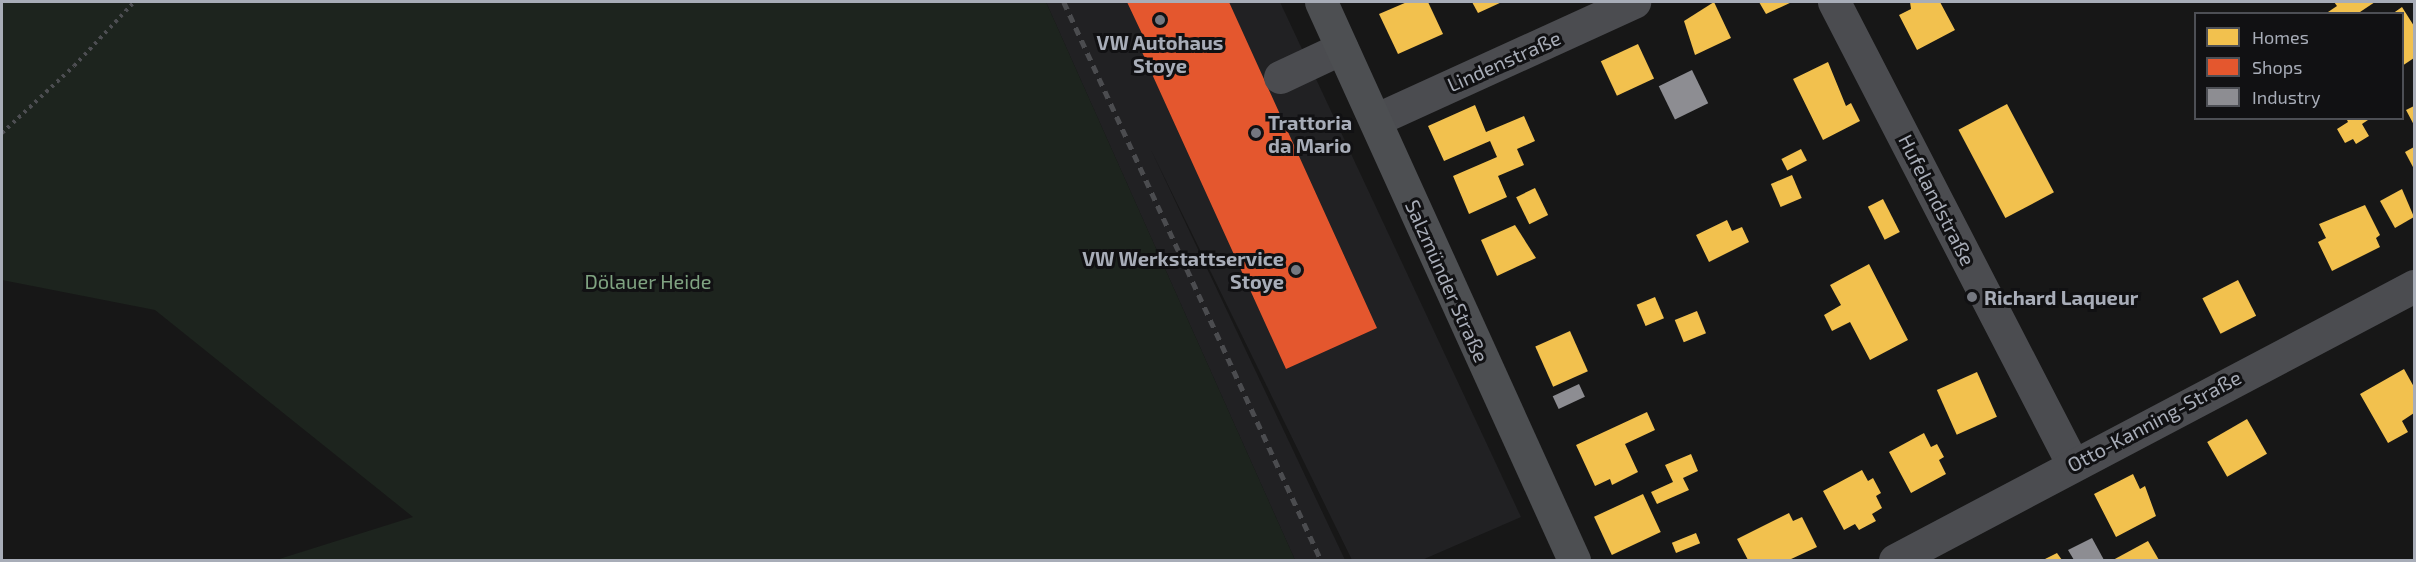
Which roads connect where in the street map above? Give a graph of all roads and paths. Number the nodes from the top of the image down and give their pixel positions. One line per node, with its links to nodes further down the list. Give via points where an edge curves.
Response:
1 (134, 2): 8 (path, via 74,66)
2 (1321, 2): 5 (main road, Salzmünder Straße)
3 (1635, 2): 7 (street, Lindenstraße)
4 (1834, 2): 10 (street, Hufelandstraße)
5 (1342, 48): 6 (street); 7 (main road, Salzmünder Straße)
6 (1280, 77)
7 (1374, 120): 11 (main road, Salzmünder Straße)
8 (2, 133)
9 (2415, 286): 10 (street, Otto-Kanning-Straße)
10 (2072, 464): 12 (street, Otto-Kanning-Straße)
11 (1574, 561)
12 (1895, 561)

